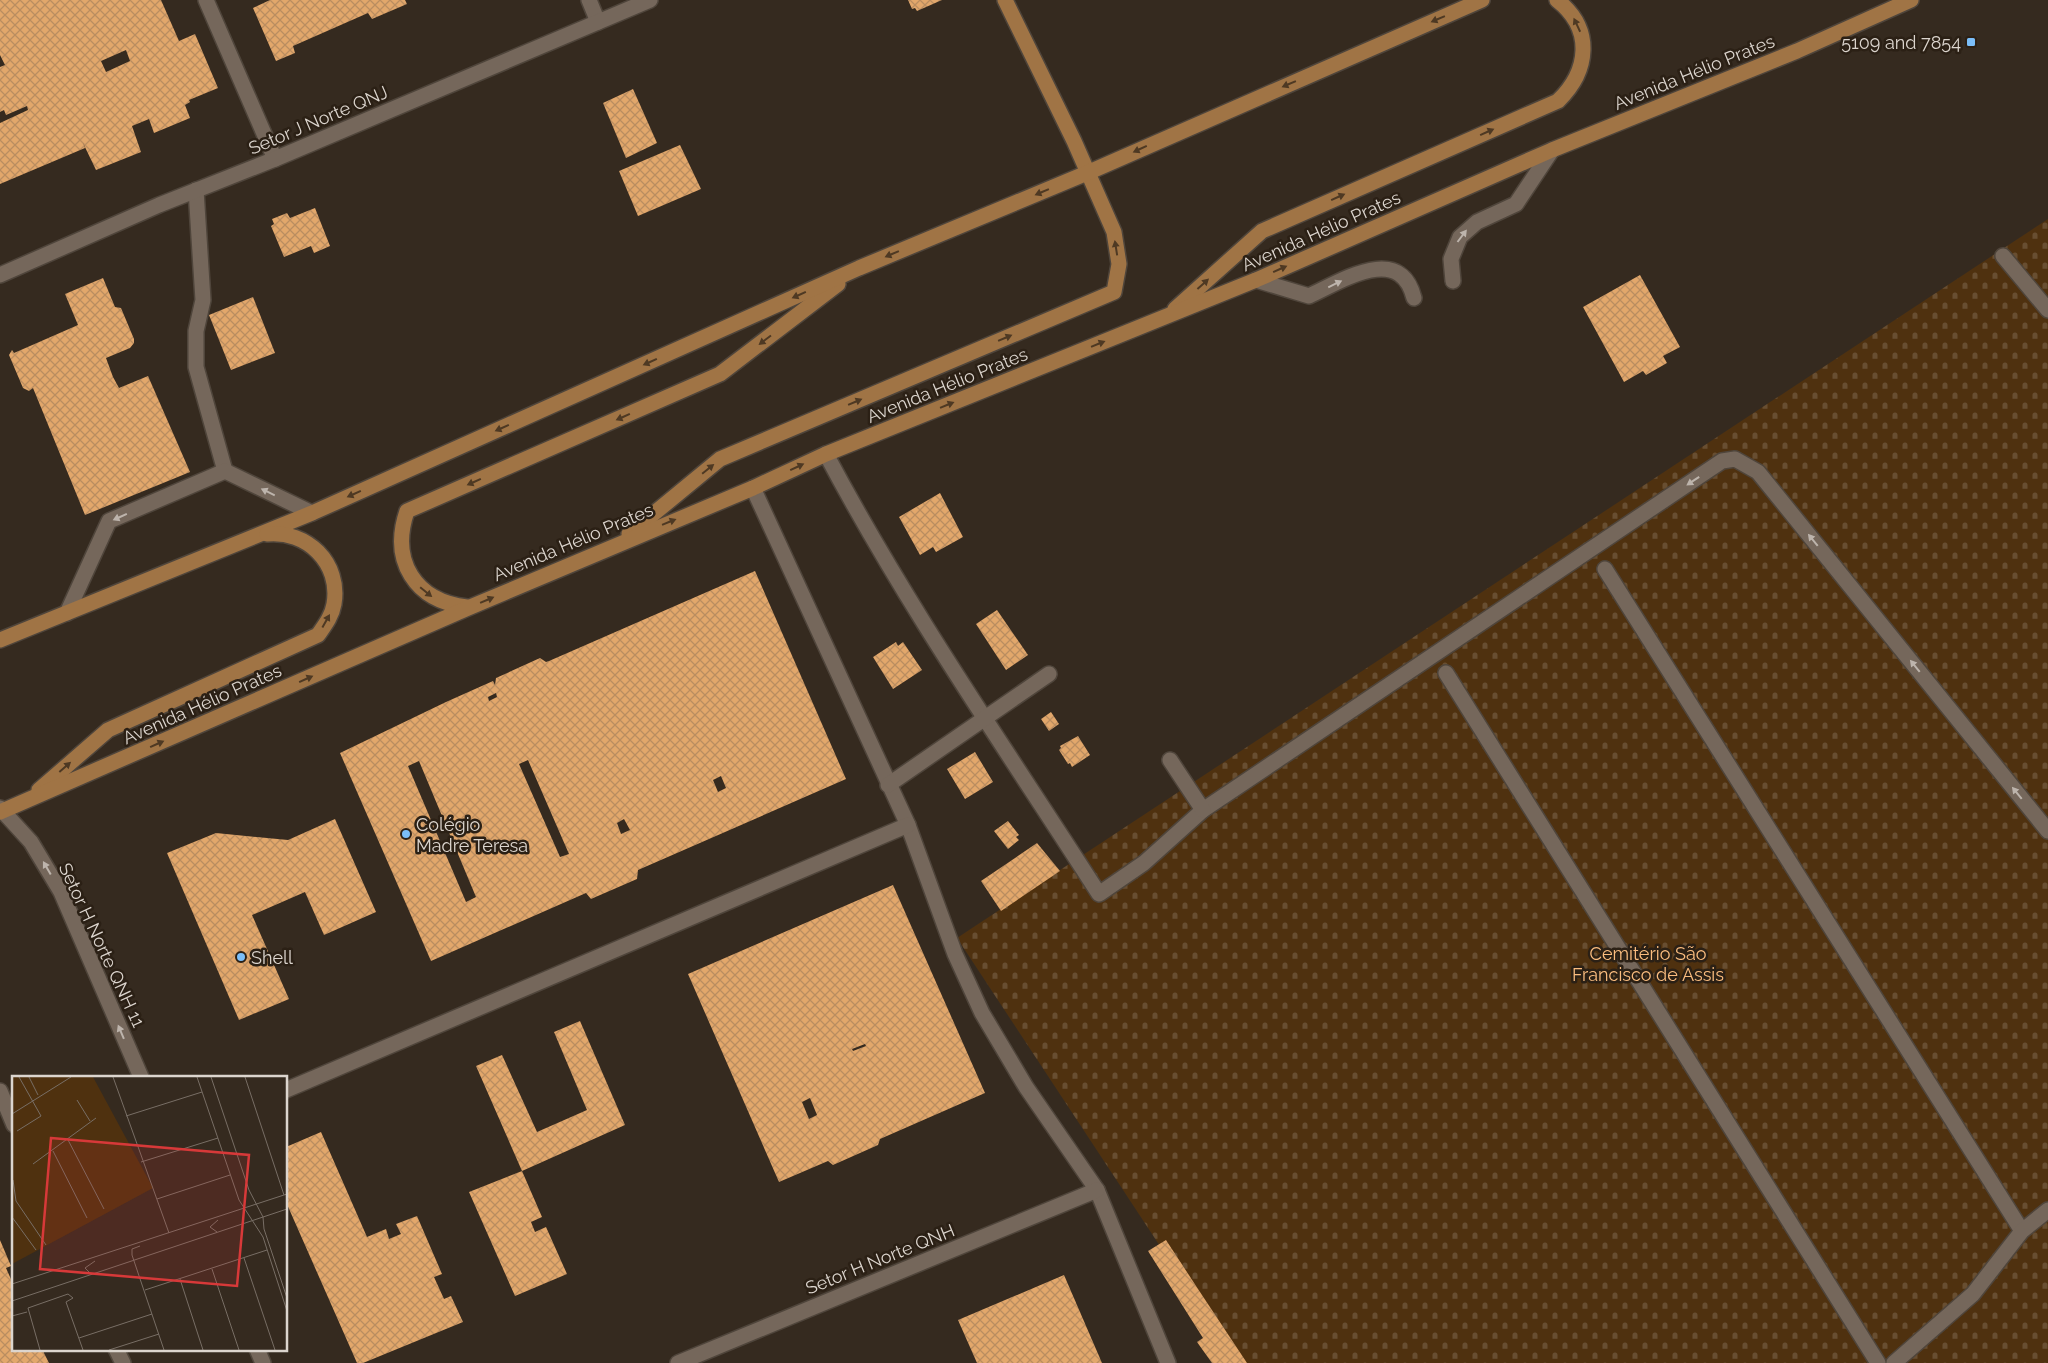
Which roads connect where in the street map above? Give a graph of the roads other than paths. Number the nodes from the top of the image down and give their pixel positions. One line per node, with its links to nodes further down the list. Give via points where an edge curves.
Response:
1 (206, 0): 10 (street)
2 (589, 0): 8 (street)
3 (650, 0): 8 (street, Setor J Norte QNJ)
4 (1005, 0): 11 (main road)
5 (1482, 0): 11 (main road, one-way to 11)
6 (1557, 0): 20 (main road, one-way to 6, via 1262,231 1558,101 1579,73 1583,56 1582,38 1576,21 1566,6)
7 (1911, 0): 9 (main road, Avenida Hélio Prates, via 1796,51)
8 (598, 22): 10 (street, Setor J Norte QNJ)
9 (1552, 150): 16 (main road, Avenida Hélio Prates, one-way to 9); 17 (street, one-way to 9, via 1451,259 1460,237 1477,222 1516,204)
10 (275, 159): 12 (street, Setor J Norte QNJ)
11 (1087, 173): 14 (main road, one-way to 14); 26 (main road, one-way to 11, via 720,459 1114,292 1119,264 1114,232)
12 (196, 190): 15 (street, Setor J Norte QNJ); 22 (street, via 203,300 196,331 196,367)
13 (2003, 256): 19 (street)
14 (859, 268): 24 (main road, one-way to 24); 28 (main road, one-way to 28, via 720,374 407,511 401,541 408,570 432,597)
15 (0, 275)
16 (1256, 280): 18 (street, one-way to 18, via 1310,296 1364,271 1385,268 1405,281); 20 (main road, Avenida Hélio Prates)
17 (1453, 281)
18 (1414, 298)
19 (2048, 310)
20 (1167, 316): 21 (main road, Avenida Hélio Prates, one-way to 20)
21 (826, 454): 23 (main road, Avenida Hélio Prates, one-way to 21); 33 (street, via 866,529)
22 (225, 471): 24 (street, one-way to 22); 29 (street, one-way to 29, via 110,521)
23 (753, 488): 26 (main road, Avenida Hélio Prates, one-way to 23); 35 (street)
24 (312, 513): 25 (main road)
25 (254, 536): 29 (main road); 36 (main road, one-way to 25, via 108,730 318,635 334,606 335,588 324,558 300,538 269,533)
26 (616, 544): 28 (main road, Avenida Hélio Prates, one-way to 26)
27 (1605, 569): 47 (street)
28 (468, 608): 36 (main road, Avenida Hélio Prates, one-way to 28)
29 (67, 613): 30 (main road)
30 (0, 640)
31 (1446, 673): 54 (street)
32 (1049, 674): 33 (street)
33 (985, 719): 35 (street); 38 (street, via 1099,894 1144,863)
34 (1170, 760): 38 (street)
35 (888, 784): 39 (street)
36 (28, 799): 37 (main road, Avenida Hélio Prates)
37 (1, 810): 41 (street, Setor H Norte QNH 11, one-way to 37, via 60,892 31,842)
38 (1203, 810): 40 (street, one-way to 38, via 1758,472 1735,460 1722,461)
39 (908, 825): 42 (street); 45 (street, via 955,954 982,1013 1026,1086)
40 (2048, 831)
41 (141, 1076)
42 (288, 1089)
43 (0, 1091): 44 (street)
44 (12, 1121)
45 (1097, 1190): 52 (street, Setor H Norte QNH); 53 (street)
46 (2048, 1210): 47 (street)
47 (2022, 1231): 55 (street, via 1973,1294)
48 (116, 1350): 50 (street)
49 (257, 1350): 51 (street)
50 (123, 1363)
51 (263, 1363)
52 (678, 1363)
53 (1168, 1363)
54 (1878, 1363)
55 (1894, 1363)

